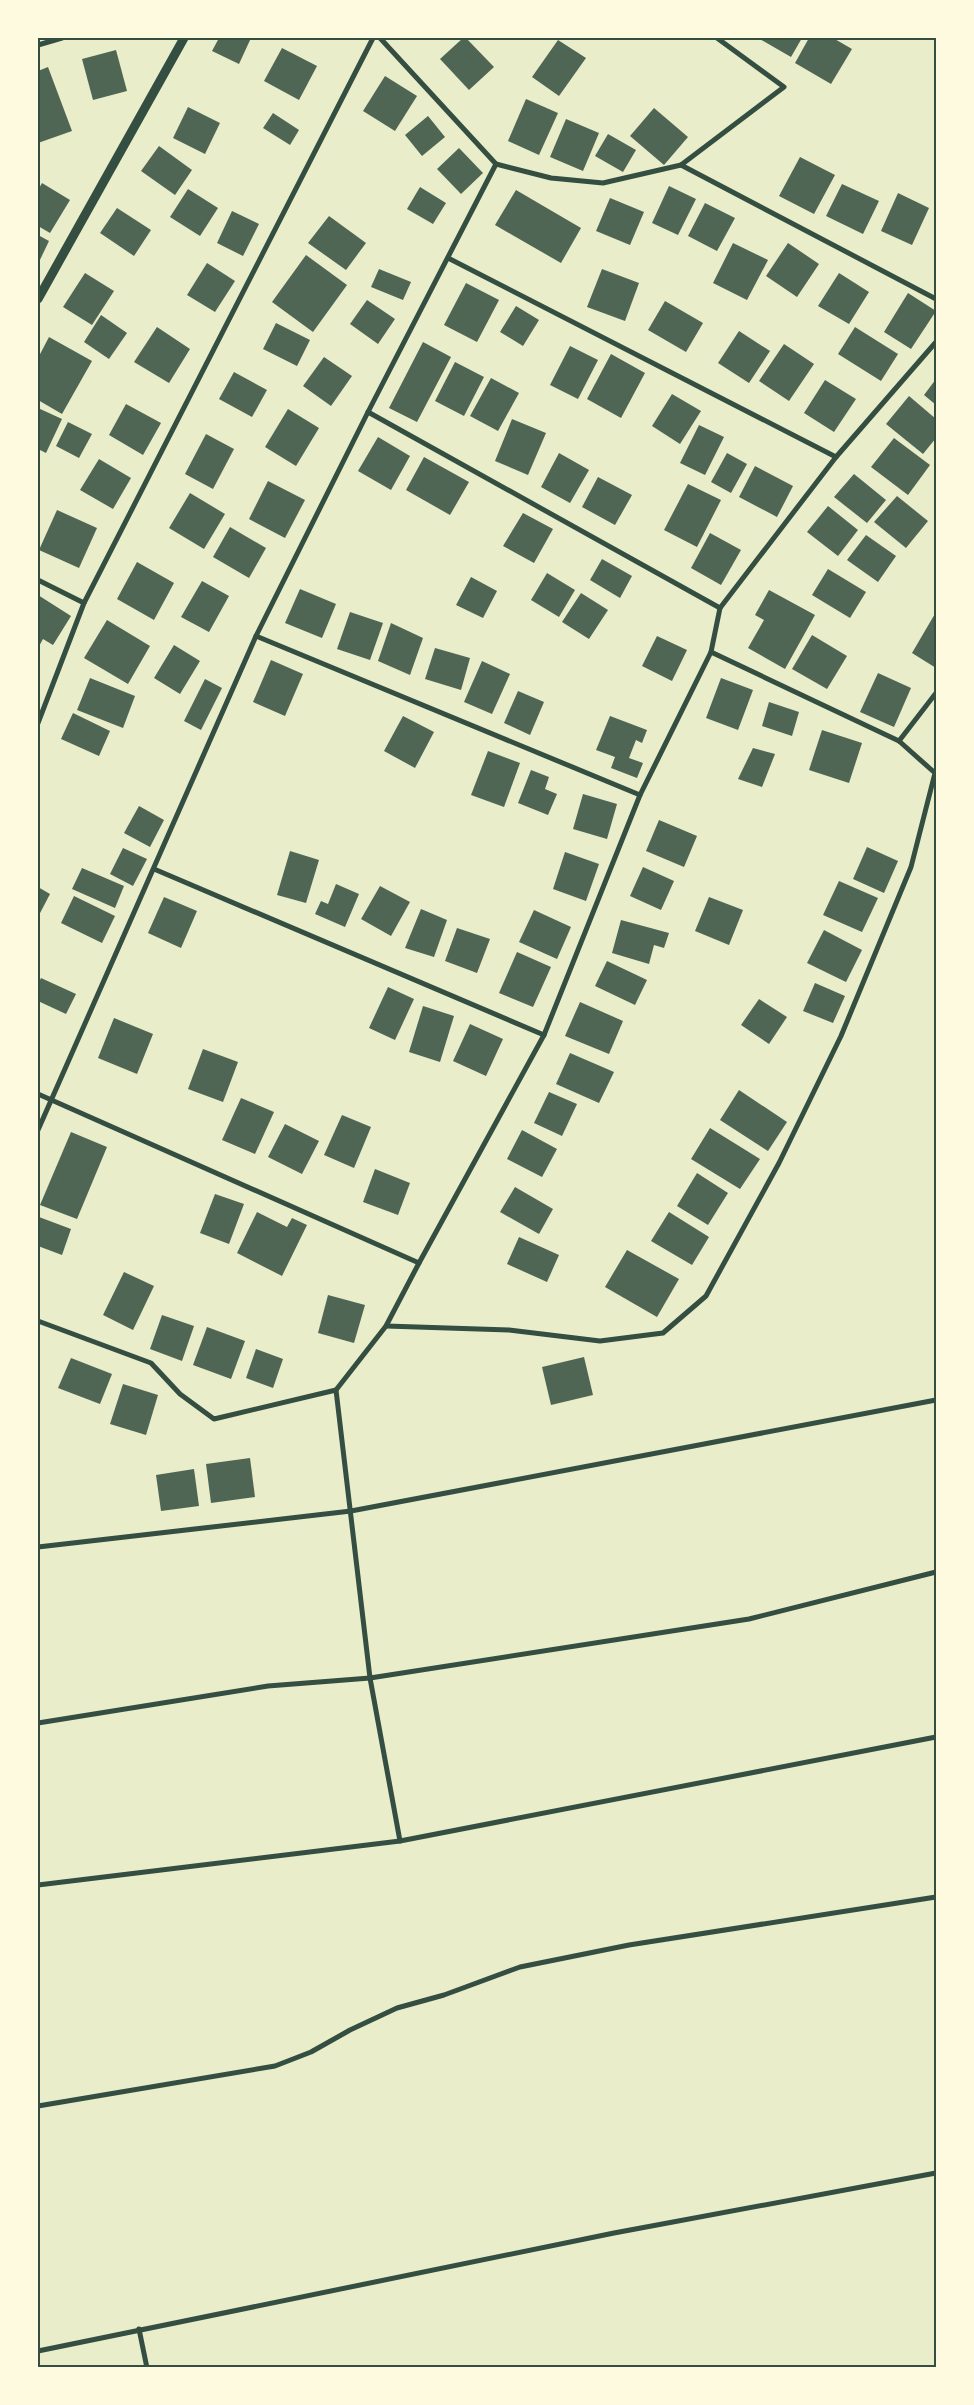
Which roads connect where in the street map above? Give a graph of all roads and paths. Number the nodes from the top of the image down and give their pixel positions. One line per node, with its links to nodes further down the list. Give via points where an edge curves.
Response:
1 (62, 38): 6 (street)
2 (184, 38): 10 (street)
3 (373, 38): 16 (street)
4 (380, 38): 7 (street)
5 (716, 38): 8 (street, via 784,87)
6 (38, 44)
7 (496, 164): 8 (street, via 551,178 602,183); 9 (street)
8 (680, 165): 11 (street)
9 (448, 258): 13 (street); 14 (street)
10 (39, 294)
11 (936, 299)
12 (936, 342): 14 (street)
13 (368, 412): 17 (street); 18 (street)
14 (836, 457): 17 (street)
15 (38, 580): 16 (street)
16 (84, 603): 21 (street)
17 (720, 608): 19 (street)
18 (256, 636): 23 (street); 24 (street)
19 (711, 652): 22 (street); 23 (street)
20 (936, 693): 22 (street)
21 (38, 723)
22 (898, 740): 31 (street, via 935,773 910,867 841,1036 779,1163 706,1296 663,1332 600,1340 509,1330)
23 (640, 795): 25 (street)
24 (154, 869): 25 (street); 27 (street)
25 (544, 1035): 29 (street)
26 (38, 1094): 27 (street)
27 (49, 1100): 28 (street); 29 (street)
28 (38, 1130)
29 (419, 1263): 31 (street)
30 (38, 1321): 32 (street, via 150,1363 180,1394 214,1419)
31 (386, 1326): 32 (street)
32 (336, 1390): 34 (street)
33 (936, 1400): 34 (street)
34 (351, 1511): 35 (street); 37 (street)
35 (38, 1548)
36 (936, 1572): 37 (street, via 748,1619)
37 (370, 1678): 38 (street, via 268,1686); 40 (street)
38 (38, 1723)
39 (936, 1737): 40 (street)
40 (400, 1841): 41 (street)
41 (38, 1885)
42 (936, 1897): 43 (street, via 629,1945 520,1967 444,1995 397,2008 312,2052 275,2066)
43 (38, 2106)
44 (936, 2173): 45 (street, via 604,2235)
45 (139, 2329): 46 (street); 47 (street)
46 (38, 2350)
47 (146, 2368)

